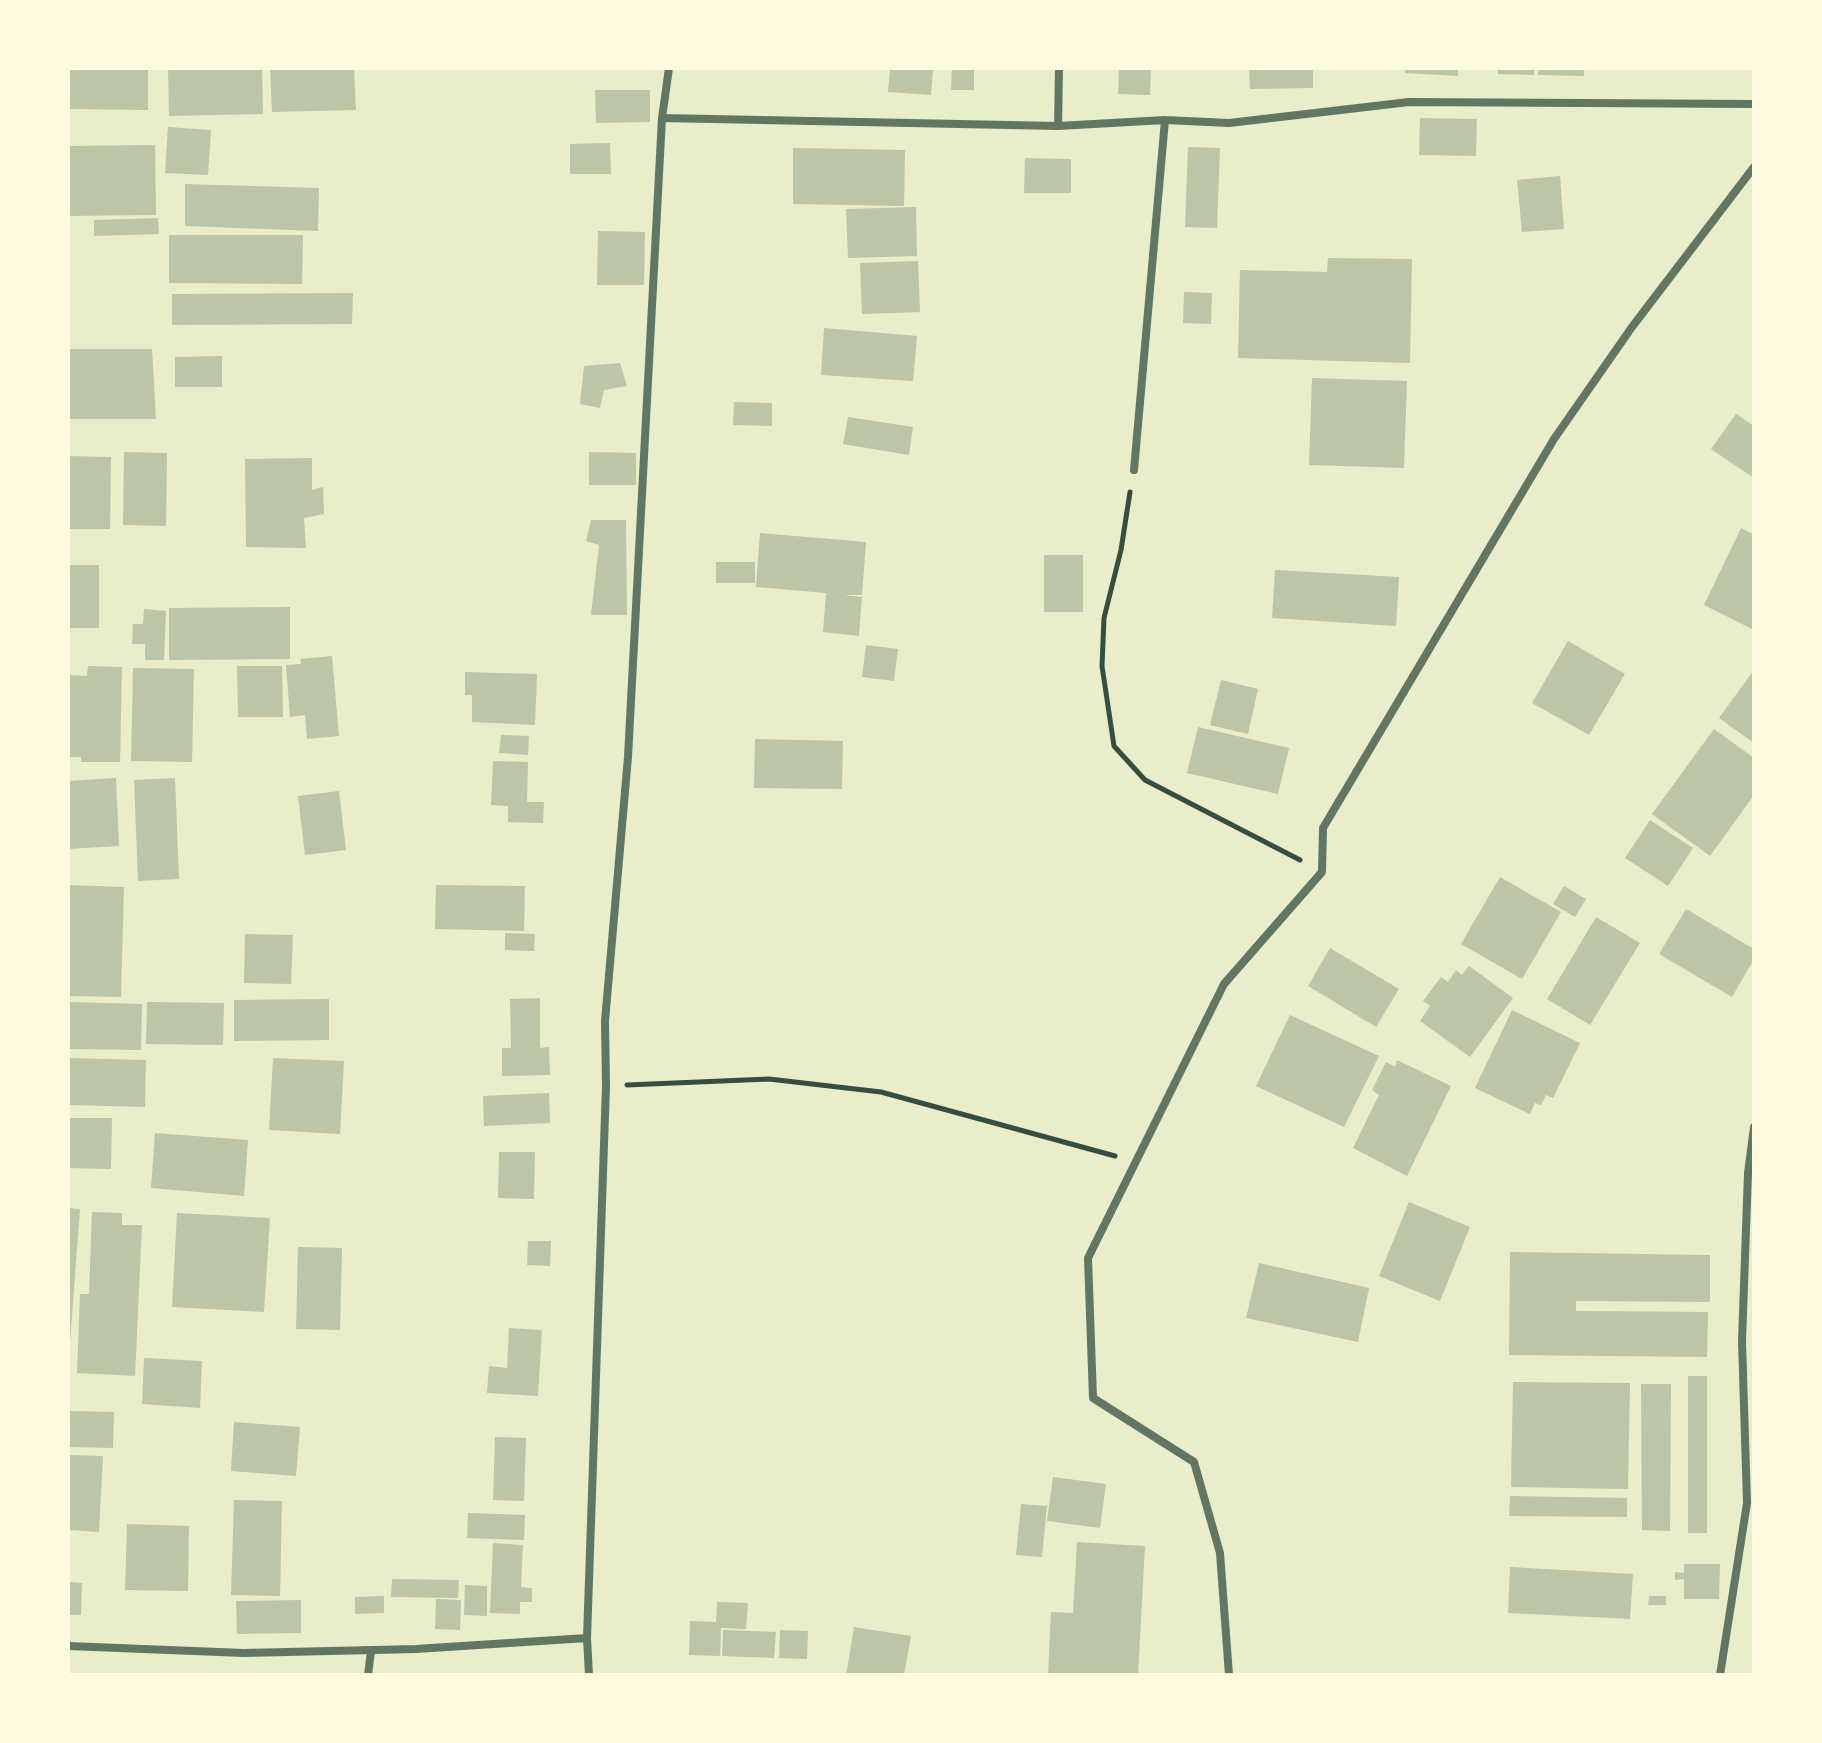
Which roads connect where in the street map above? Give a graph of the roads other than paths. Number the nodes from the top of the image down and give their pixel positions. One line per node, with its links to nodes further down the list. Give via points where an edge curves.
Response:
1 (669, 68): 4 (street)
2 (1059, 68): 6 (street)
3 (1754, 104): 5 (street, via 1409,102 1229,123)
4 (662, 118): 6 (street); 10 (street, via 628,757 605,1021)
5 (1165, 120): 6 (street); 8 (street)
6 (1058, 126)
7 (1754, 167): 15 (street, via 1554,439 1323,828 1322,872 1224,984 1088,1258 1093,1398 1194,1462 1220,1553)
8 (1134, 470)
9 (1754, 1127): 16 (street, via 1742,1341 1747,1503)
10 (587, 1638): 12 (street); 14 (street)
11 (68, 1646): 12 (street, via 244,1653)
12 (371, 1651): 13 (street)
13 (368, 1675)
14 (589, 1675)
15 (1229, 1675)
16 (1720, 1675)

